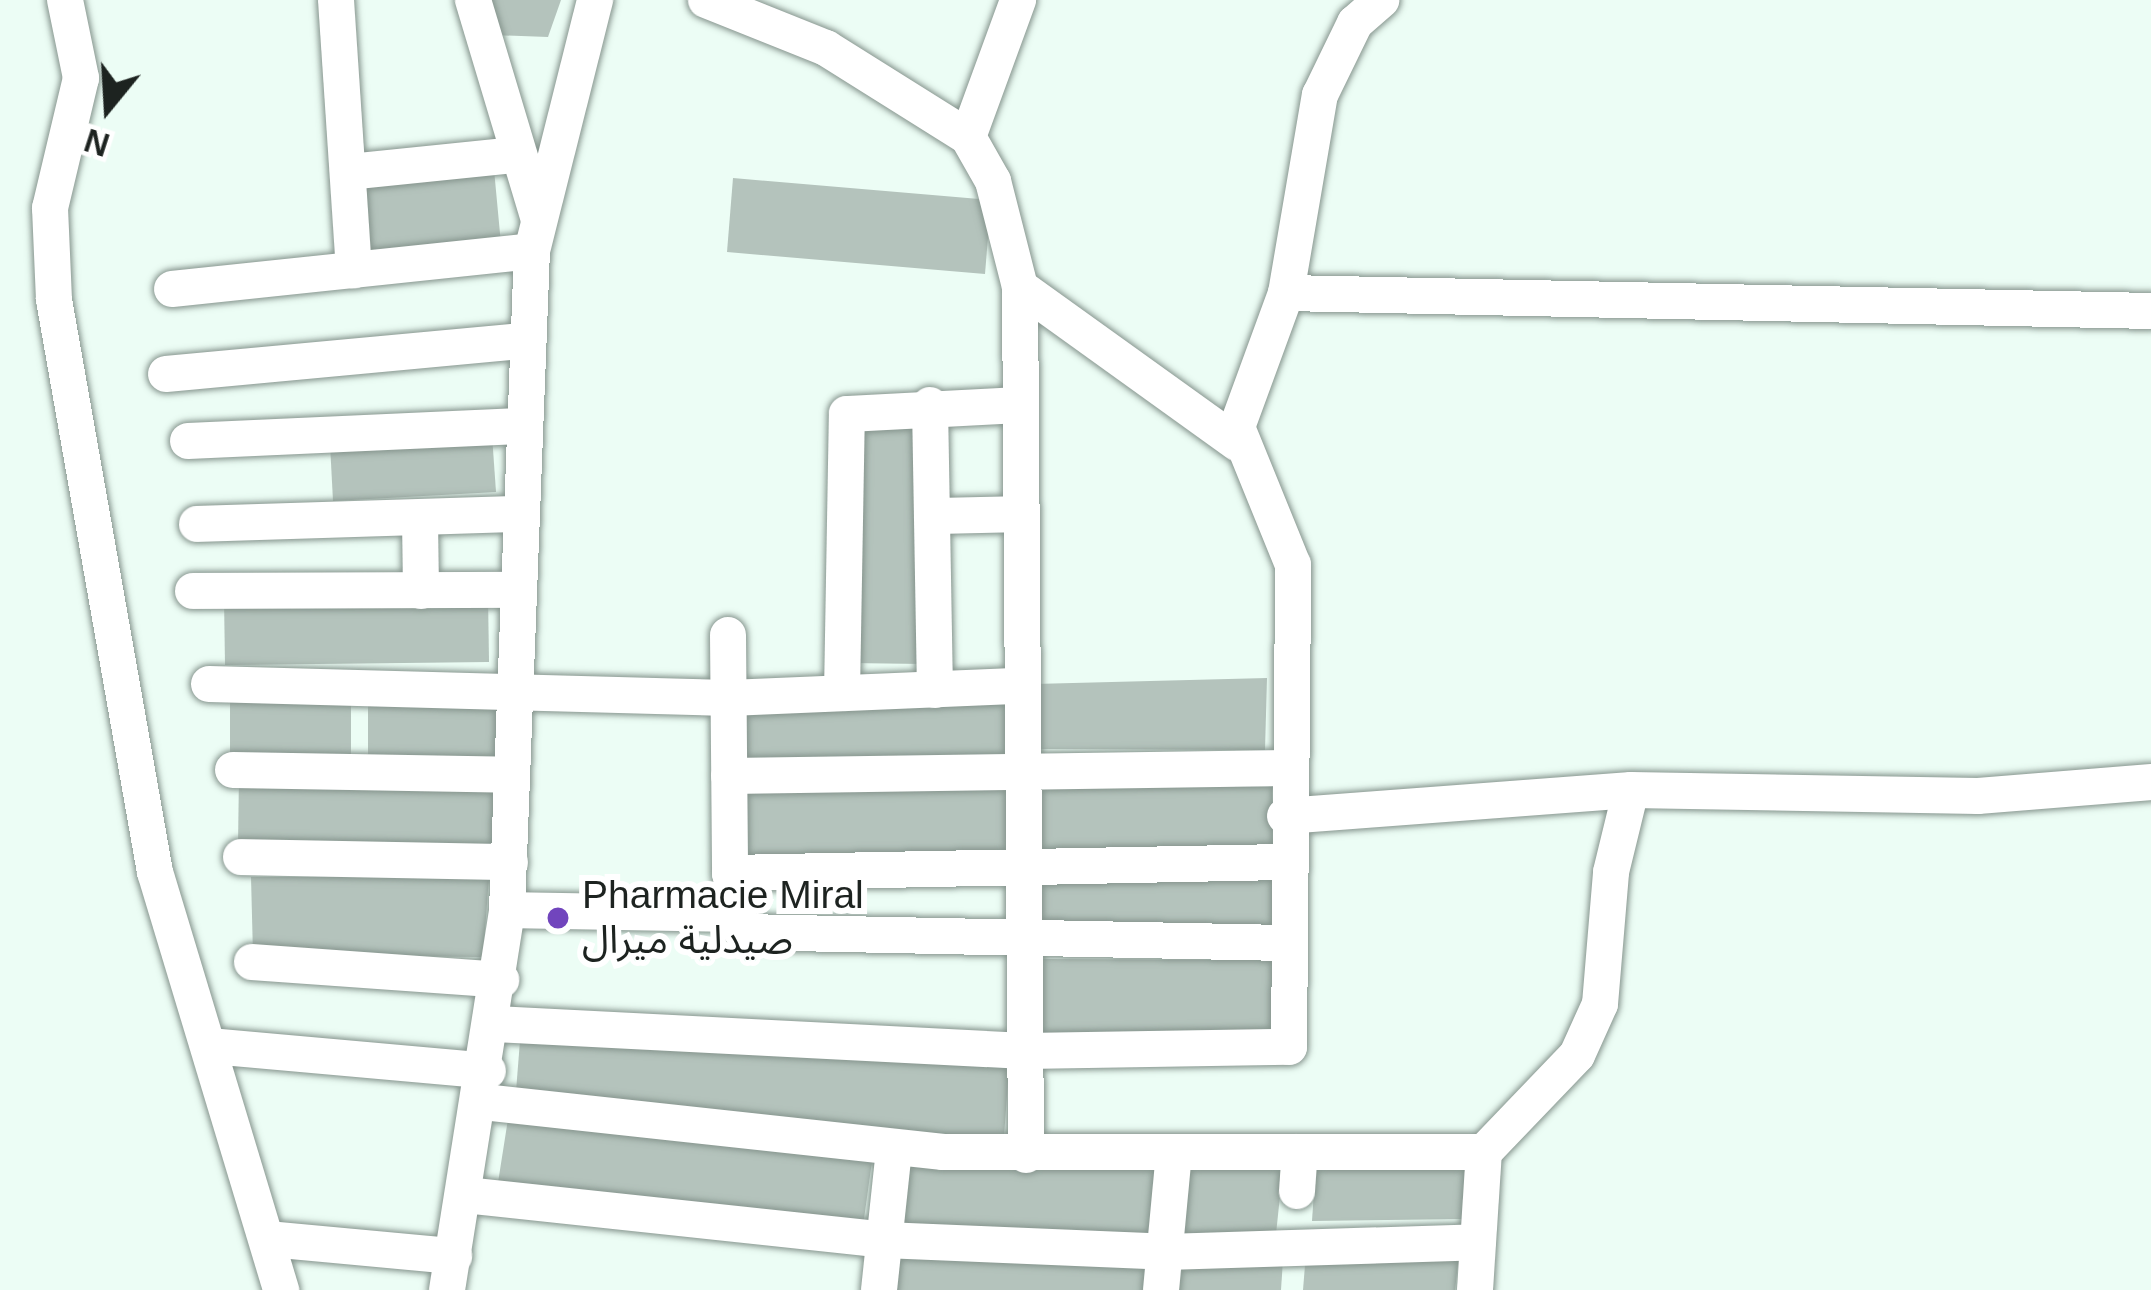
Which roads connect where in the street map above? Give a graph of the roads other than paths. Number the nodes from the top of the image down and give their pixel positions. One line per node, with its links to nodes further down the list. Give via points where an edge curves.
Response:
1 (64, 0): 59 (street, via 82,78 50,208 54,300 155,872)
2 (336, 0): 10 (street)
3 (473, 0): 9 (street)
4 (595, 0): 11 (street)
5 (706, 0): 8 (street, via 826,48)
6 (1018, 0): 8 (street)
7 (1381, 0): 15 (street, via 1355,23 1320,95)
8 (968, 137): 13 (street, via 993,181)
9 (515, 155): 10 (street); 11 (street)
10 (348, 172): 12 (street)
11 (535, 234): 12 (street); 17 (street)
12 (354, 270): 14 (street)
13 (1020, 287): 20 (street); 23 (street)
14 (172, 289)
15 (1286, 292): 16 (street); 23 (street)
16 (2151, 311)
17 (525, 341): 18 (street); 21 (street)
18 (166, 374)
19 (930, 405): 20 (street); 26 (street); 37 (street, via 847,413)
20 (1016, 405): 25 (street)
21 (520, 426): 22 (street); 24 (street)
22 (188, 442)
23 (1238, 443): 39 (street, via 1290,543)
24 (520, 514): 27 (street); 29 (street)
25 (1018, 514): 26 (street); 35 (street)
26 (933, 516): 36 (street)
27 (420, 519): 28 (street); 31 (street)
28 (197, 524)
29 (516, 590): 31 (street); 34 (street)
30 (193, 591): 31 (street)
31 (421, 591)
32 (728, 635): 38 (street)
33 (209, 684): 34 (street)
34 (520, 685): 38 (street); 42 (street)
35 (1020, 686): 36 (street); 41 (street)
36 (935, 689): 37 (street)
37 (842, 693): 38 (street)
38 (729, 698): 43 (street)
39 (1287, 769): 41 (street); 46 (street)
40 (233, 770): 42 (street)
41 (1023, 772): 43 (street); 50 (street)
42 (511, 775): 48 (street)
43 (729, 776): 51 (street)
44 (2151, 782): 45 (street, via 1978,796)
45 (1631, 790): 46 (street); 64 (street, via 1592,1030)
46 (1286, 816): 49 (street)
47 (241, 857): 48 (street)
48 (510, 862): 52 (street)
49 (1284, 862): 50 (street); 54 (street)
50 (1027, 867): 51 (street); 55 (street)
51 (730, 873): 53 (street)
52 (507, 910): 53 (street); 57 (street)
53 (734, 914): 55 (street, via 742,932 790,940)
54 (1284, 943): 55 (street); 60 (street, via 1289,1047)
55 (1030, 944): 60 (street)
56 (252, 962): 57 (street)
57 (501, 980): 58 (street)
58 (495, 1024): 60 (street); 61 (street)
59 (211, 1046): 61 (street); 69 (street)
60 (1025, 1051): 66 (street)
61 (486, 1087): 62 (street); 68 (street)
62 (894, 1150): 66 (street); 70 (street)
63 (1300, 1152): 64 (street); 65 (street); 67 (street)
64 (1484, 1152): 71 (street)
65 (1174, 1153): 66 (street); 72 (street)
66 (1026, 1154)
67 (1297, 1191)
68 (465, 1195): 70 (street); 73 (street)
69 (269, 1239): 73 (street); 74 (street)
70 (884, 1240): 72 (street); 75 (street)
71 (1478, 1242): 72 (street); 77 (street)
72 (1166, 1252): 76 (street)
73 (451, 1273)
74 (281, 1290)
75 (879, 1290)
76 (1161, 1290)
77 (1475, 1290)

